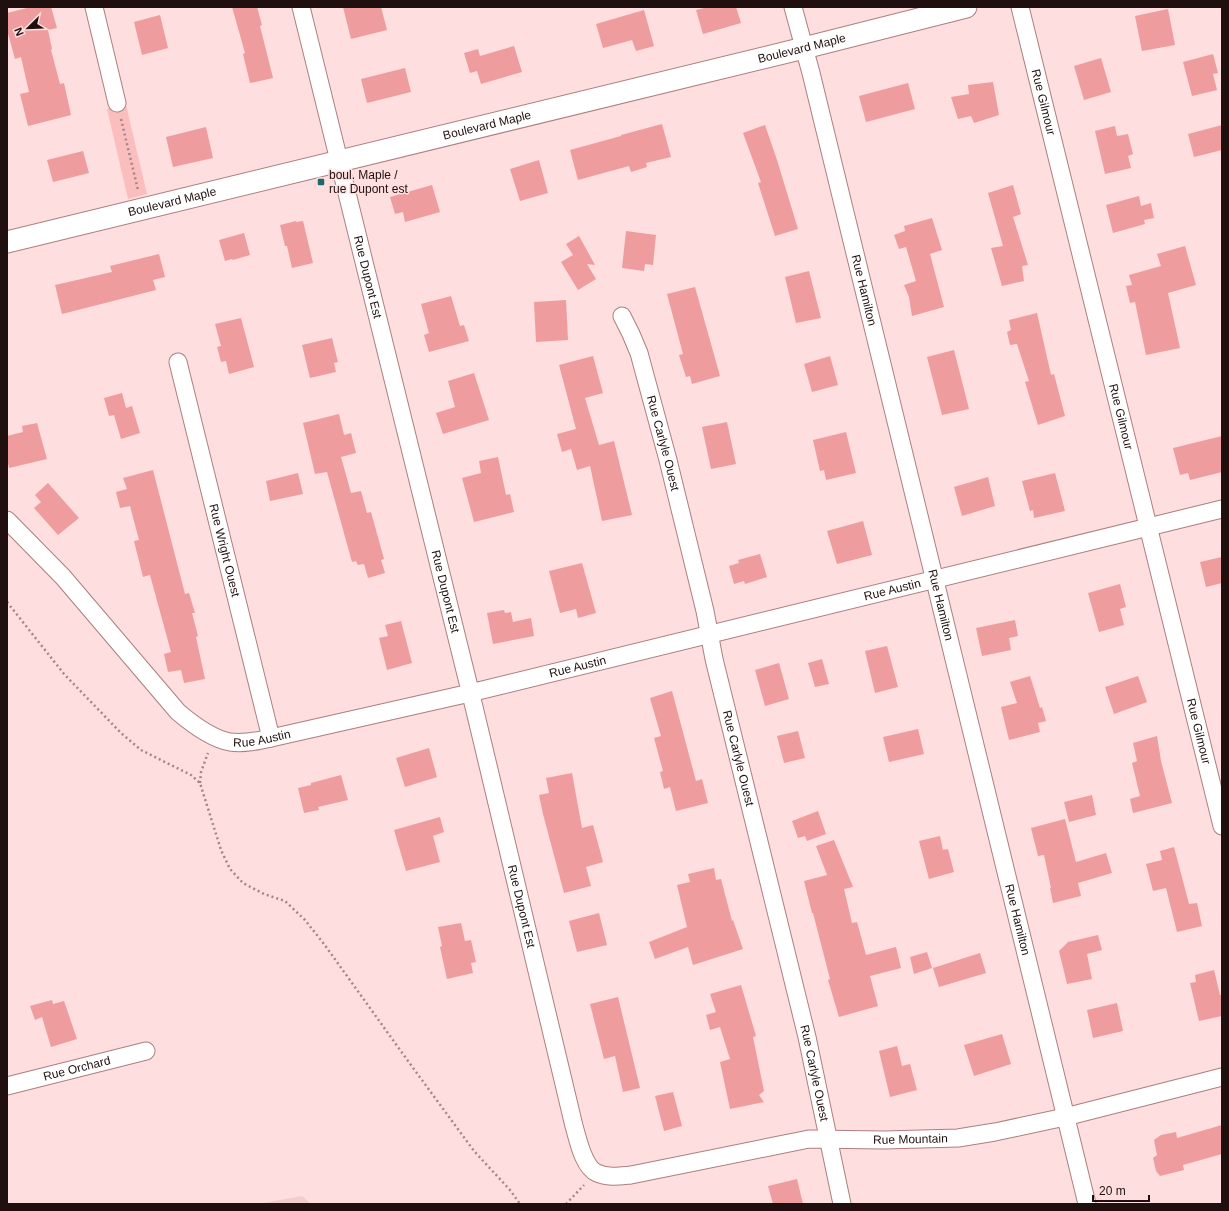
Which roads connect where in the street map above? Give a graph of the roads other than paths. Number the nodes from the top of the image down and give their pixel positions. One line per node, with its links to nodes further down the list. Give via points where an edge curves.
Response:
1 (94, 7): 7 (street)
2 (301, 7): 8 (street, Rue Dupont Est)
3 (793, 7): 6 (street, Rue Hamilton)
4 (966, 7): 6 (street, Boulevard Maple)
5 (1020, 7): 14 (street, Rue Gilmour)
6 (804, 48): 8 (street, Boulevard Maple); 15 (street, Rue Hamilton)
7 (119, 110)
8 (338, 161): 9 (street, Boulevard Maple); 17 (street, Rue Dupont Est)
9 (7, 242)
10 (622, 316): 16 (street, Rue Carlyle Ouest, via 639,353 704,604)
11 (178, 362): 18 (street, Rue Wright Ouest)
12 (1222, 509): 14 (street, Rue Austin)
13 (10, 528): 18 (street, Rue Austin, via 68,582 178,712 197,726 229,742)
14 (1149, 528): 15 (street, Rue Austin); 19 (street, Rue Gilmour)
15 (934, 580): 16 (street, Rue Austin); 23 (street, Rue Hamilton)
16 (709, 634): 17 (street, Rue Austin); 24 (street, Rue Carlyle Ouest, via 805,1029)
17 (470, 693): 18 (street, Rue Austin); 25 (street, Rue Dupont Est, via 574,1126 589,1167)
18 (271, 738)
19 (1222, 826)
20 (146, 1052): 22 (street, Rue Orchard)
21 (1222, 1077): 23 (street, Rue Mountain)
22 (7, 1086)
23 (1065, 1117): 24 (street, Rue Mountain, via 958,1138); 27 (street, Rue Hamilton)
24 (828, 1138): 25 (street, Rue Mountain, via 800,1140 631,1175 606,1176); 26 (street, Rue Carlyle Ouest)
25 (596, 1173)
26 (842, 1204)
27 (1086, 1204)

